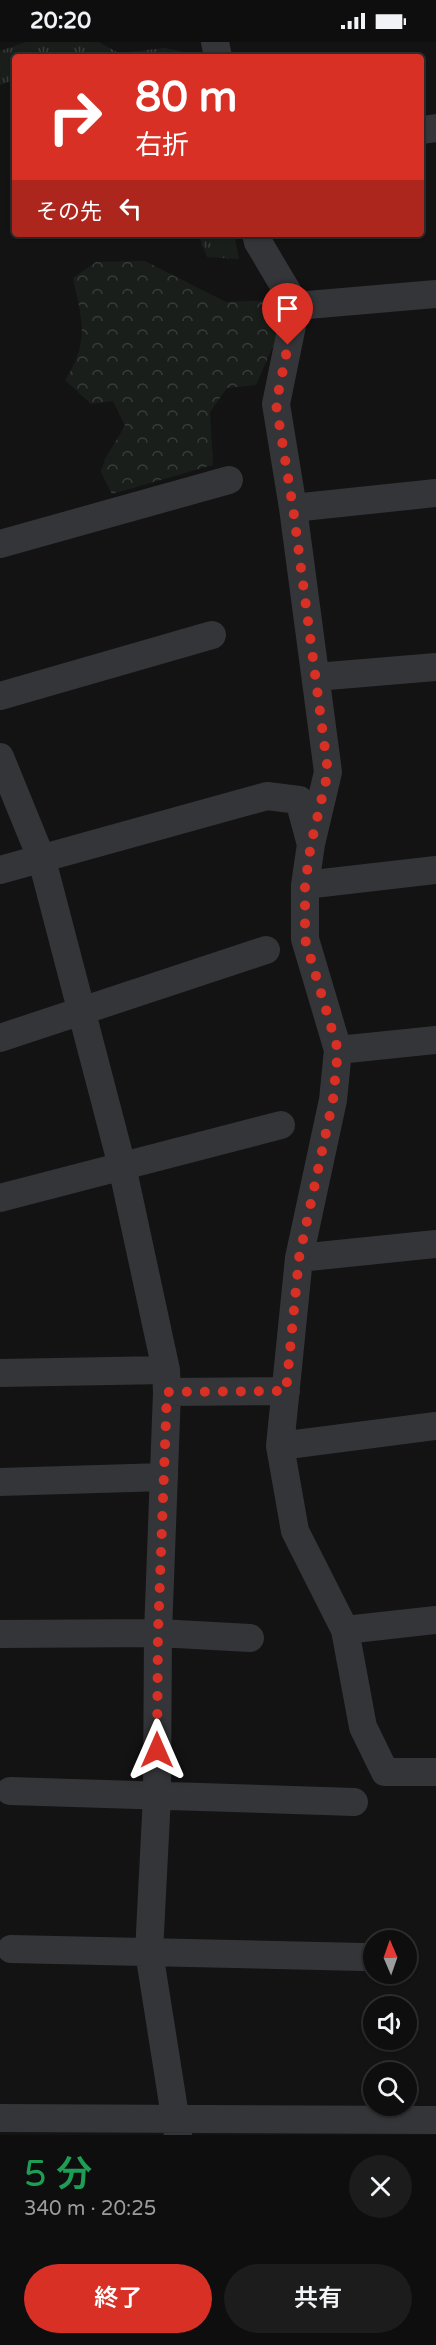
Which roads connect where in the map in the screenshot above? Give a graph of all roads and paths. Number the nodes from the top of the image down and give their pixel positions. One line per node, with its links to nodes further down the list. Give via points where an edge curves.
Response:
1 (257, 237): 3 (street)
2 (436, 294): 3 (street)
3 (296, 306): 6 (street, via 276,404)
4 (229, 480): 7 (street)
5 (436, 493): 6 (street)
6 (293, 508): 10 (street)
7 (0, 544)
8 (212, 634): 11 (street)
9 (436, 667): 10 (street)
10 (316, 677): 13 (street, via 328,772)
11 (0, 696)
12 (0, 757): 14 (street)
13 (311, 844): 14 (street, via 299,800 267,796); 17 (street)
14 (42, 860): 15 (street); 19 (street)
15 (0, 870)
16 (436, 870): 17 (street)
17 (305, 885): 22 (street, via 305,939)
18 (266, 950): 19 (street)
19 (82, 1009): 20 (street); 24 (street)
20 (0, 1038)
21 (436, 1040): 22 (street)
22 (338, 1050): 27 (street, via 333,1100)
23 (281, 1125): 24 (street)
24 (122, 1166): 25 (street); 29 (street)
25 (0, 1198)
26 (436, 1244): 27 (street)
27 (299, 1258): 30 (street)
28 (0, 1373): 29 (street)
29 (167, 1381): 30 (street); 33 (street)
30 (286, 1391): 32 (street)
31 (436, 1426): 32 (street)
32 (280, 1446): 36 (street, via 295,1531)
33 (164, 1477): 34 (street); 37 (street)
34 (0, 1482)
35 (436, 1620): 36 (street)
36 (345, 1630): 40 (street, via 363,1727 385,1772)
37 (158, 1633): 38 (street); 39 (street); 42 (street)
38 (0, 1634)
39 (250, 1638)
40 (436, 1772)
41 (10, 1791): 42 (street)
42 (157, 1796): 43 (street); 45 (street)
43 (354, 1802)
44 (11, 1949): 45 (street)
45 (149, 1952): 46 (street); 49 (street)
46 (363, 1957)
47 (0, 2118): 49 (street)
48 (436, 2120): 49 (street)
49 (177, 2126)

